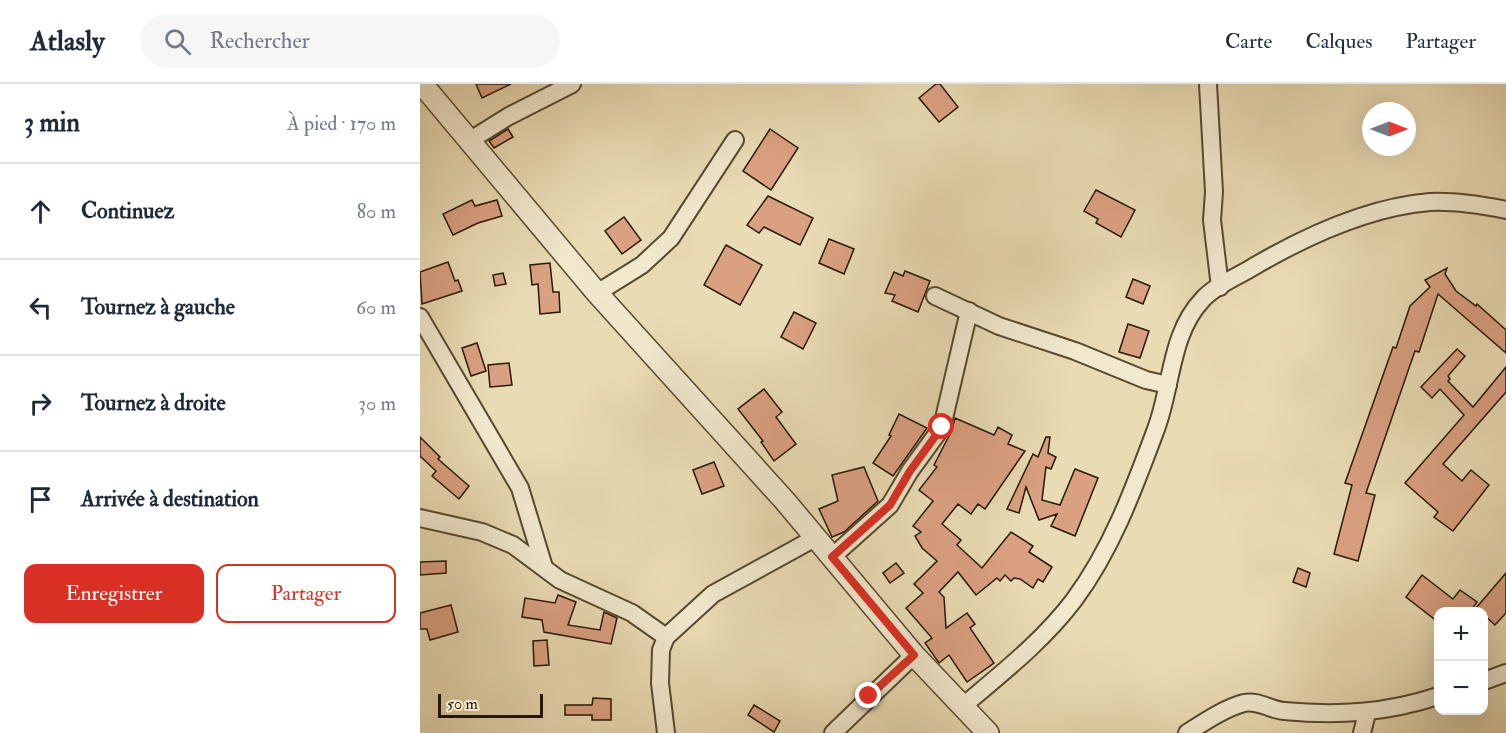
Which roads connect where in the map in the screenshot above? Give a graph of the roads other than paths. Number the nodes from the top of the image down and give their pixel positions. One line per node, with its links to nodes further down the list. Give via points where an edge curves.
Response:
1 (422, 84): 4 (street)
2 (572, 84): 4 (street)
3 (1208, 84): 7 (street, via 1212,220)
4 (469, 141): 8 (street)
5 (735, 141): 8 (street, via 659,252)
6 (1506, 210): 7 (street, via 1465,203 1398,206 1308,237)
7 (1220, 287): 12 (street, via 1203,299 1183,332)
8 (597, 293): 14 (street)
9 (935, 296): 10 (street)
10 (969, 311): 12 (street, via 999,326); 15 (street, via 942,427 890,505)
11 (420, 317): 16 (street, via 520,488)
12 (1168, 385): 22 (street, via 1133,490 1096,568 1058,618 1020,658)
13 (420, 518): 16 (street, via 482,532 513,545)
14 (816, 538): 15 (street); 17 (street, via 714,594)
15 (832, 557): 18 (street)
16 (544, 567): 17 (street, via 560,580 632,613)
17 (666, 637): 24 (street, via 661,650 660,683)
18 (914, 655): 22 (street); 25 (street)
19 (1506, 673): 20 (street)
20 (1488, 680)
21 (1434, 697): 23 (street)
22 (963, 706): 26 (street)
23 (1367, 713): 27 (street, via 1282,711 1252,702 1213,717); 28 (street)
24 (666, 733)
25 (833, 733)
26 (988, 733)
27 (1187, 733)
28 (1362, 733)

